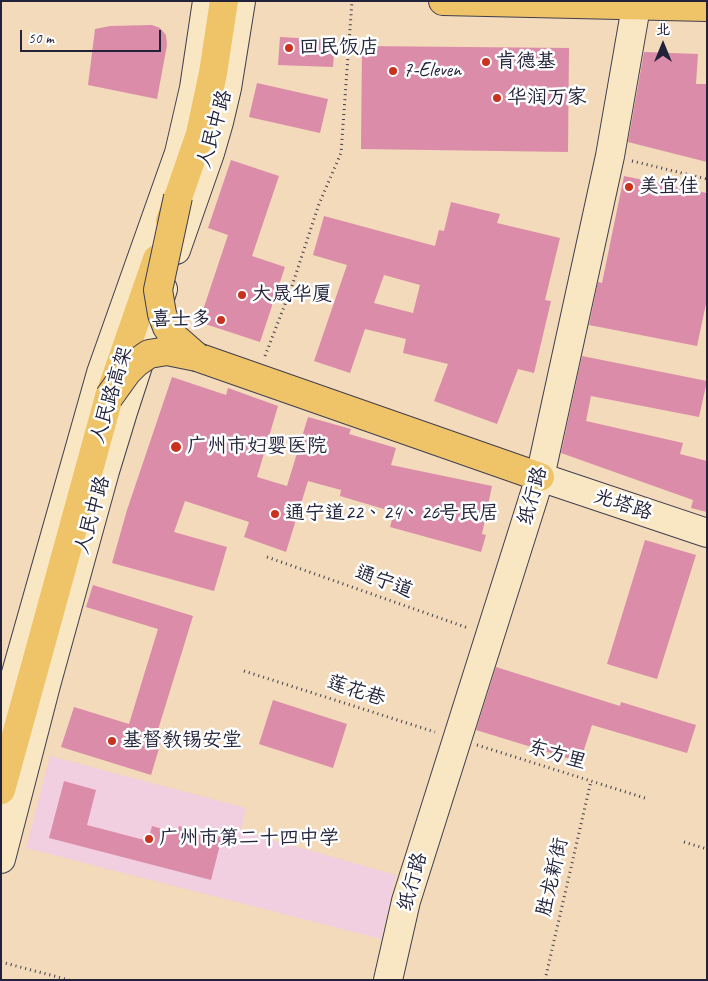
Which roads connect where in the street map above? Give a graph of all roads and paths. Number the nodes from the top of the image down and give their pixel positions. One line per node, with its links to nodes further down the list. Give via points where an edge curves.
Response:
1 (207, 1): 19 (main road, 人民中路, via 194,88 179,153 101,373)
2 (224, 1): 10 (main road, 人民路高架, via 202,126)
3 (241, 1): 26 (main road, 人民中路, via 219,122 107,463)
4 (352, 1): 12 (path, via 341,153 319,204)
5 (443, 1): 6 (main road)
6 (636, 4): 7 (main road); 8 (main road, 纸行路)
7 (707, 7)
8 (610, 156): 9 (path); 14 (main road, 纸行路)
9 (707, 178)
10 (178, 197): 11 (main road, bridge, via 158,290 162,314 173,336); 13 (main road, 人民路高架, bridge)
11 (197, 357): 13 (main road, bridge, via 167,351 149,354 127,372); 14 (main road)
12 (262, 362)
13 (109, 397): 22 (main road, 人民路高架)
14 (540, 477): 15 (main road, 光塔路); 17 (main road, 纸行路)
15 (707, 533)
16 (267, 557): 17 (path, 通宁道)
17 (490, 636): 20 (main road, 纸行路)
18 (244, 671): 20 (path, 莲花巷)
19 (1, 726)
20 (457, 739): 21 (path, 东方里); 29 (main road, 纸行路, via 406,901)
21 (591, 781): 23 (path, 东方里); 30 (path, 胜龙新街)
22 (1, 790)
23 (648, 799)
24 (684, 842): 25 (path)
25 (707, 849)
26 (1, 859)
27 (1, 962): 28 (path)
28 (69, 980)
29 (388, 980)
30 (545, 980)

